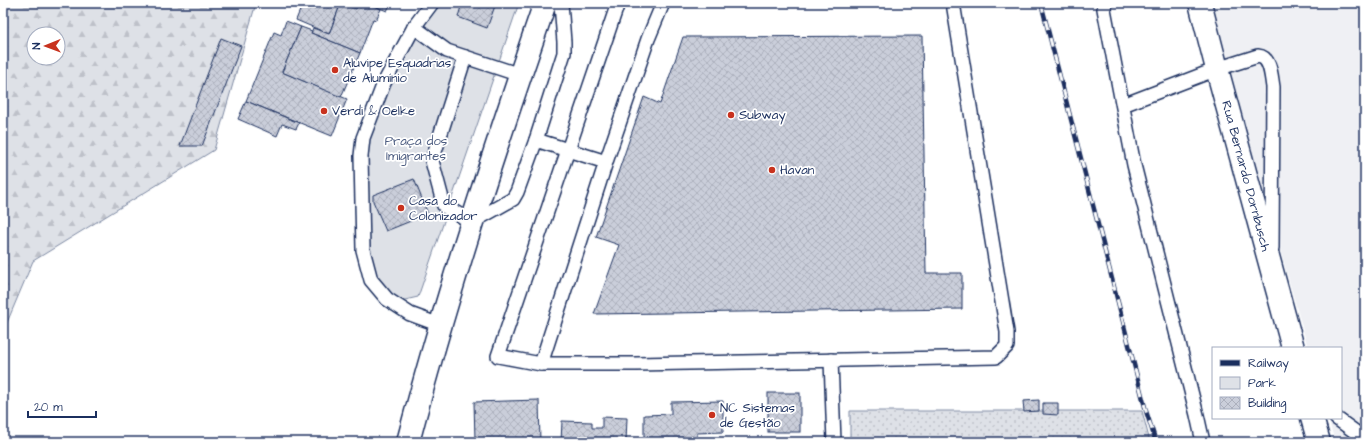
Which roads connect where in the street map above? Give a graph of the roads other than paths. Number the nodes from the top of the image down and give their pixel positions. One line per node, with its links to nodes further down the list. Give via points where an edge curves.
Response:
1 (432, 3): 9 (lane)
2 (545, 3): 12 (highway)
3 (560, 3): 14 (lane, via 564,53)
4 (618, 3): 15 (lane)
5 (663, 3): 16 (lane)
6 (953, 3): 21 (lane, via 1007,332 1006,346 996,357)
7 (1105, 3): 13 (lane, via 1104,9)
8 (1200, 3): 11 (highway, Rua Bernardo Dornbusch)
9 (414, 27): 10 (lane, via 447,51); 19 (lane, via 384,82 363,138 363,250 372,280 387,299 410,314)
10 (465, 57): 12 (lane); 17 (lane, via 432,161 444,206)
11 (1217, 69): 13 (lane); 18 (highway, Rua Bernardo Dornbusch); 18 (lane, via 1258,56 1267,61 1273,87)
12 (520, 75): 17 (highway)
13 (1123, 105): 28 (lane, via 1134,165)
14 (536, 140): 15 (lane); 17 (lane, via 513,199)
15 (568, 150): 16 (lane); 22 (lane, via 498,356)
16 (606, 162): 22 (lane)
17 (472, 222): 19 (highway)
18 (1272, 274): 20 (highway, Rua Bernardo Dornbusch)
19 (440, 325): 26 (highway)
20 (1293, 347)
21 (831, 360): 22 (lane); 27 (lane)
22 (541, 364)
23 (1312, 419): 29 (highway)
24 (1337, 419): 25 (lane)
25 (1365, 439)
26 (408, 442)
27 (834, 442)
28 (1203, 442)
29 (1319, 442)

